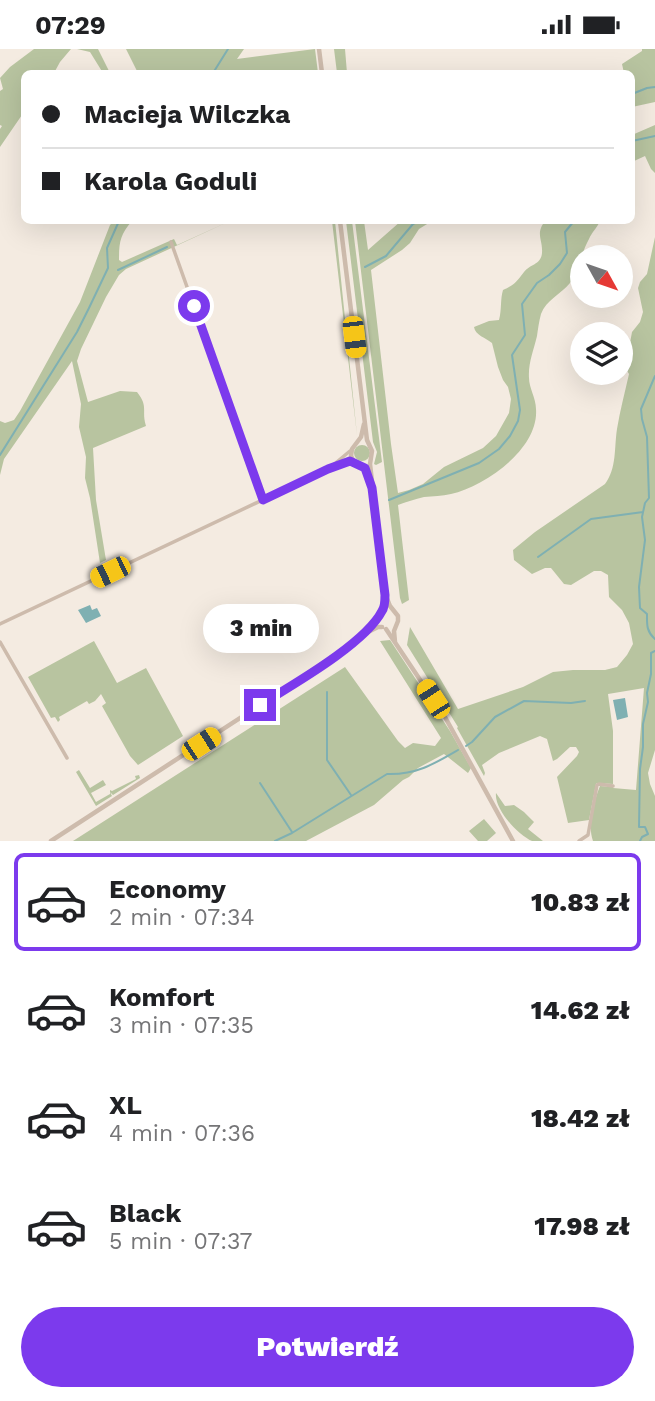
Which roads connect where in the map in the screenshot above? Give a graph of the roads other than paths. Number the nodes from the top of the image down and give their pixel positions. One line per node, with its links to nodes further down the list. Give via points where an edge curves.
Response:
1 (319, 49): 2 (street)
2 (322, 70)
3 (340, 224): 5 (street)
4 (171, 242): 13 (street)
5 (364, 420): 6 (street); 7 (street)
6 (357, 443): 7 (street); 8 (street)
7 (369, 446): 9 (street)
8 (352, 449): 10 (street, via 351,456); 11 (street)
9 (371, 458): 10 (street); 12 (street)
10 (358, 463): 11 (street, via 347,461); 12 (street, via 367,471)
11 (328, 469): 13 (street)
12 (372, 488): 14 (street)
13 (263, 500): 18 (street)
14 (385, 595): 15 (street); 16 (street)
15 (384, 610): 16 (street); 17 (street)
16 (393, 610): 19 (street, via 399,619)
17 (379, 618): 20 (street); 21 (street)
18 (0, 624)
19 (396, 626): 20 (street); 23 (street)
20 (384, 628): 21 (street); 23 (street)
21 (361, 636): 26 (street)
22 (0, 642): 24 (street)
23 (396, 642): 27 (street, via 445,717)
24 (67, 758)
25 (613, 786): 28 (street, via 597,785 588,835)
26 (51, 841)
27 (513, 841)
28 (579, 841)

